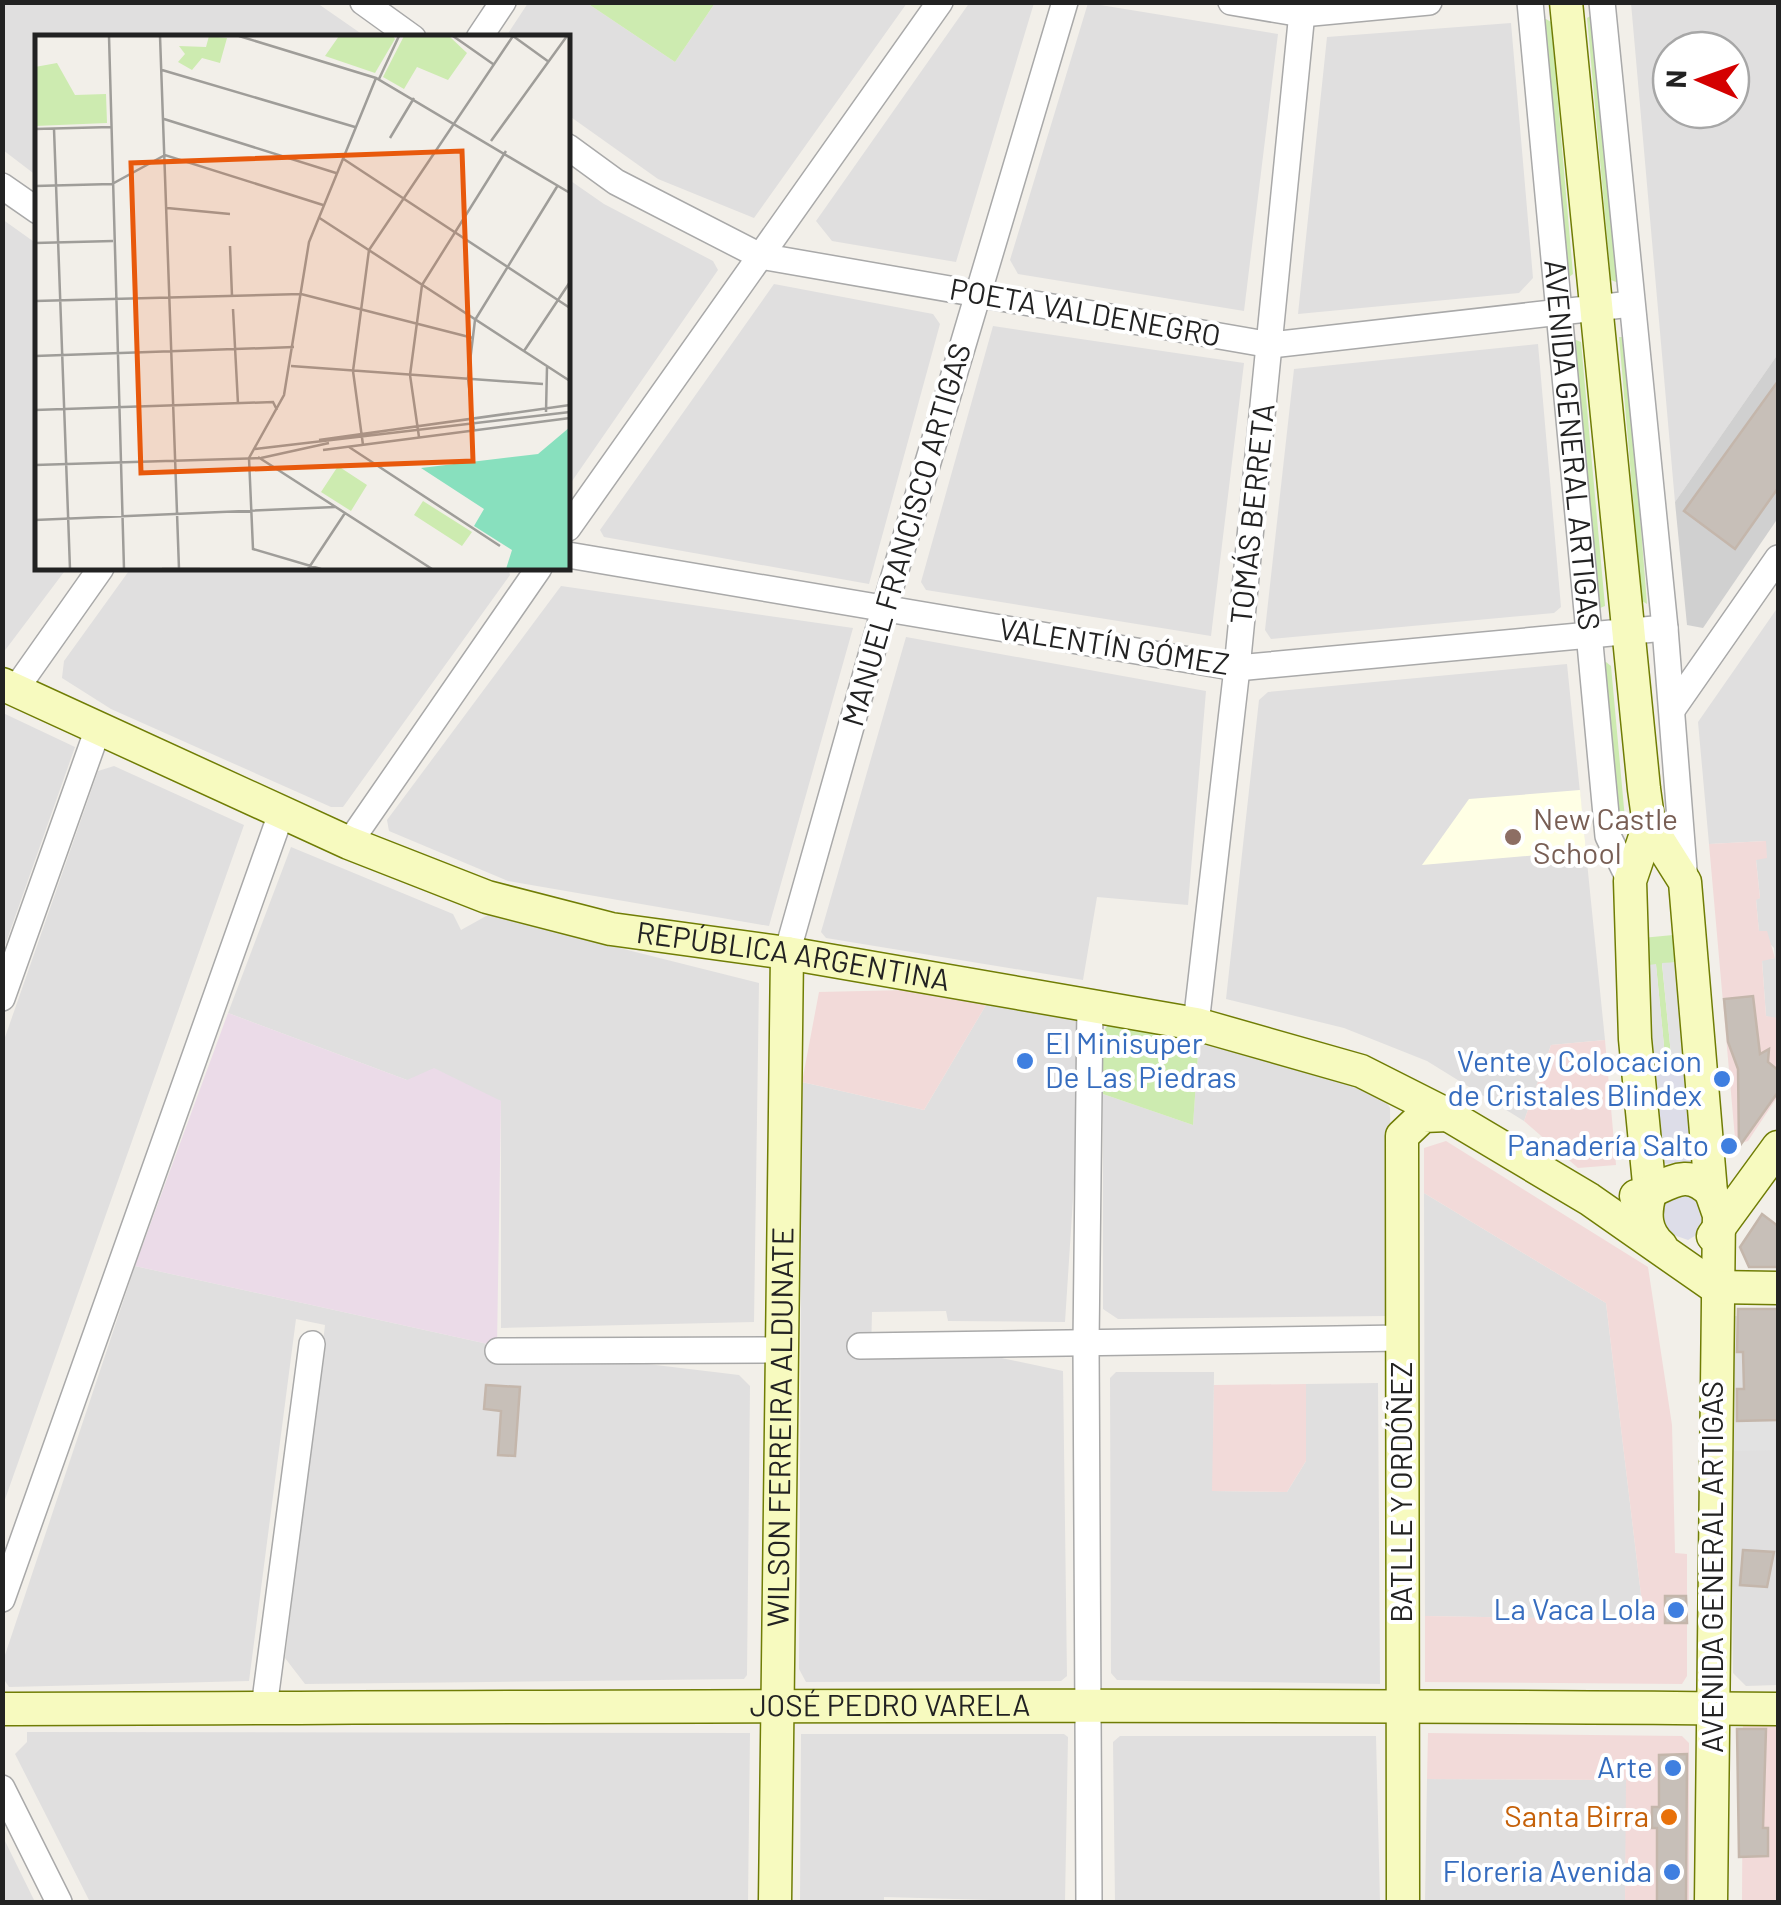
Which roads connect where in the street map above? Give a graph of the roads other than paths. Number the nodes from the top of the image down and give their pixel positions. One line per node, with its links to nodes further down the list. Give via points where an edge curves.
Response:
1 (363, 2): 11 (street)
2 (504, 2): 12 (street)
3 (940, 2): 16 (street)
4 (1065, 2): 17 (street, MANUEL FRANCISCO ARTIGAS)
5 (1232, 2): 10 (street)
6 (1429, 2): 10 (street)
7 (1530, 2): 20 (street, AVENIDA GENERAL ARTIGAS)
8 (1566, 2): 19 (street)
9 (1602, 2): 18 (street)
10 (1303, 8): 21 (street, TOMÁS BERRETA)
11 (409, 35)
12 (480, 35)
13 (570, 148): 16 (street, POETA VALDENEGRO, via 616,182)
14 (2, 186): 15 (street)
15 (35, 209)
16 (760, 256): 17 (street, POETA VALDENEGRO); 22 (street)
17 (978, 295): 21 (street, POETA VALDENEGRO); 27 (street, MANUEL FRANCISCO ARTIGAS)
18 (1630, 304): 19 (street, POETA VALDENEGRO); 28 (street)
19 (1595, 308): 20 (street, POETA VALDENEGRO); 29 (street)
20 (1561, 312): 21 (street, POETA VALDENEGRO); 30 (street, AVENIDA GENERAL ARTIGAS)
21 (1271, 345): 31 (street, TOMÁS BERRETA)
22 (570, 525)
23 (570, 555): 27 (street, VALENTÍN GÓMEZ)
24 (1778, 558): 33 (street)
25 (99, 570): 32 (street)
26 (539, 570): 37 (street)
27 (884, 610): 31 (street, VALENTÍN GÓMEZ); 42 (street, MANUEL FRANCISCO ARTIGAS)
28 (1665, 628): 29 (street, VALENTÍN GÓMEZ); 33 (street)
29 (1628, 630): 30 (street, VALENTÍN GÓMEZ); 36 (street)
30 (1588, 635): 31 (street, VALENTÍN GÓMEZ); 38 (street, AVENIDA GENERAL ARTIGAS, via 1608,836)
31 (1237, 668): 45 (street, TOMÁS BERRETA)
32 (9, 687): 34 (street, REPÚBLICA ARGENTINA)
33 (1672, 710): 39 (street)
34 (98, 726): 35 (street, REPÚBLICA ARGENTINA); 43 (street)
35 (282, 811): 37 (street, REPÚBLICA ARGENTINA); 63 (street)
36 (1649, 825): 38 (street); 39 (street)
37 (348, 843): 42 (street, REPÚBLICA ARGENTINA, via 487,897 610,929)
38 (1630, 881): 41 (street)
39 (1685, 882): 40 (street)
40 (1688, 927): 41 (street); 50 (street)
41 (1631, 930): 51 (street)
42 (787, 954): 44 (street, REPÚBLICA ARGENTINA); 61 (street, WILSON FERREIRA ALDUNATE)
43 (2, 998)
44 (1090, 1006): 45 (street, REPÚBLICA ARGENTINA); 59 (street)
45 (1196, 1024): 46 (street, REPÚBLICA ARGENTINA)
46 (1388, 1085): 47 (street, REPÚBLICA ARGENTINA); 48 (street, BATLLE Y ORDÓÑEZ)
47 (1448, 1115): 48 (street, via 1423,1116); 52 (street, REPÚBLICA ARGENTINA)
48 (1402, 1136): 57 (street, BATLLE Y ORDÓÑEZ)
49 (1770, 1159): 50 (street); 53 (street)
50 (1712, 1192): 51 (street, via 1703,1183 1676,1178); 53 (street)
51 (1650, 1194): 52 (street); 54 (street, via 1650,1233)
52 (1590, 1199): 54 (street, REPÚBLICA ARGENTINA)
53 (1716, 1231): 54 (street, via 1693,1251); 55 (street, AVENIDA GENERAL ARTIGAS)
54 (1666, 1250): 55 (street, REPÚBLICA ARGENTINA)
55 (1715, 1288): 56 (street); 66 (street, AVENIDA GENERAL ARTIGAS)
56 (1778, 1288)
57 (1402, 1338): 59 (street); 69 (street, BATLLE Y ORDÓÑEZ)
58 (312, 1344): 65 (street)
59 (1086, 1344): 60 (street); 68 (street)
60 (860, 1346)
61 (785, 1350): 62 (street); 64 (street, WILSON FERREIRA ALDUNATE)
62 (498, 1351)
63 (2, 1600)
64 (779, 1703): 65 (street, JOSÉ PEDRO VARELA); 68 (street, JOSÉ PEDRO VARELA); 73 (street, WILSON FERREIRA ALDUNATE)
65 (264, 1708): 67 (street, JOSÉ PEDRO VARELA)
66 (1711, 1708): 69 (street, JOSÉ PEDRO VARELA); 70 (street, JOSÉ PEDRO VARELA); 76 (street, AVENIDA GENERAL ARTIGAS)
67 (2, 1709)
68 (1089, 1709): 69 (street, JOSÉ PEDRO VARELA); 74 (street)
69 (1402, 1709): 75 (street, BATLLE Y ORDÓÑEZ)
70 (1778, 1709)
71 (2, 1788): 72 (street)
72 (59, 1902)
73 (775, 1902)
74 (1089, 1902)
75 (1403, 1902)
76 (1711, 1902)

